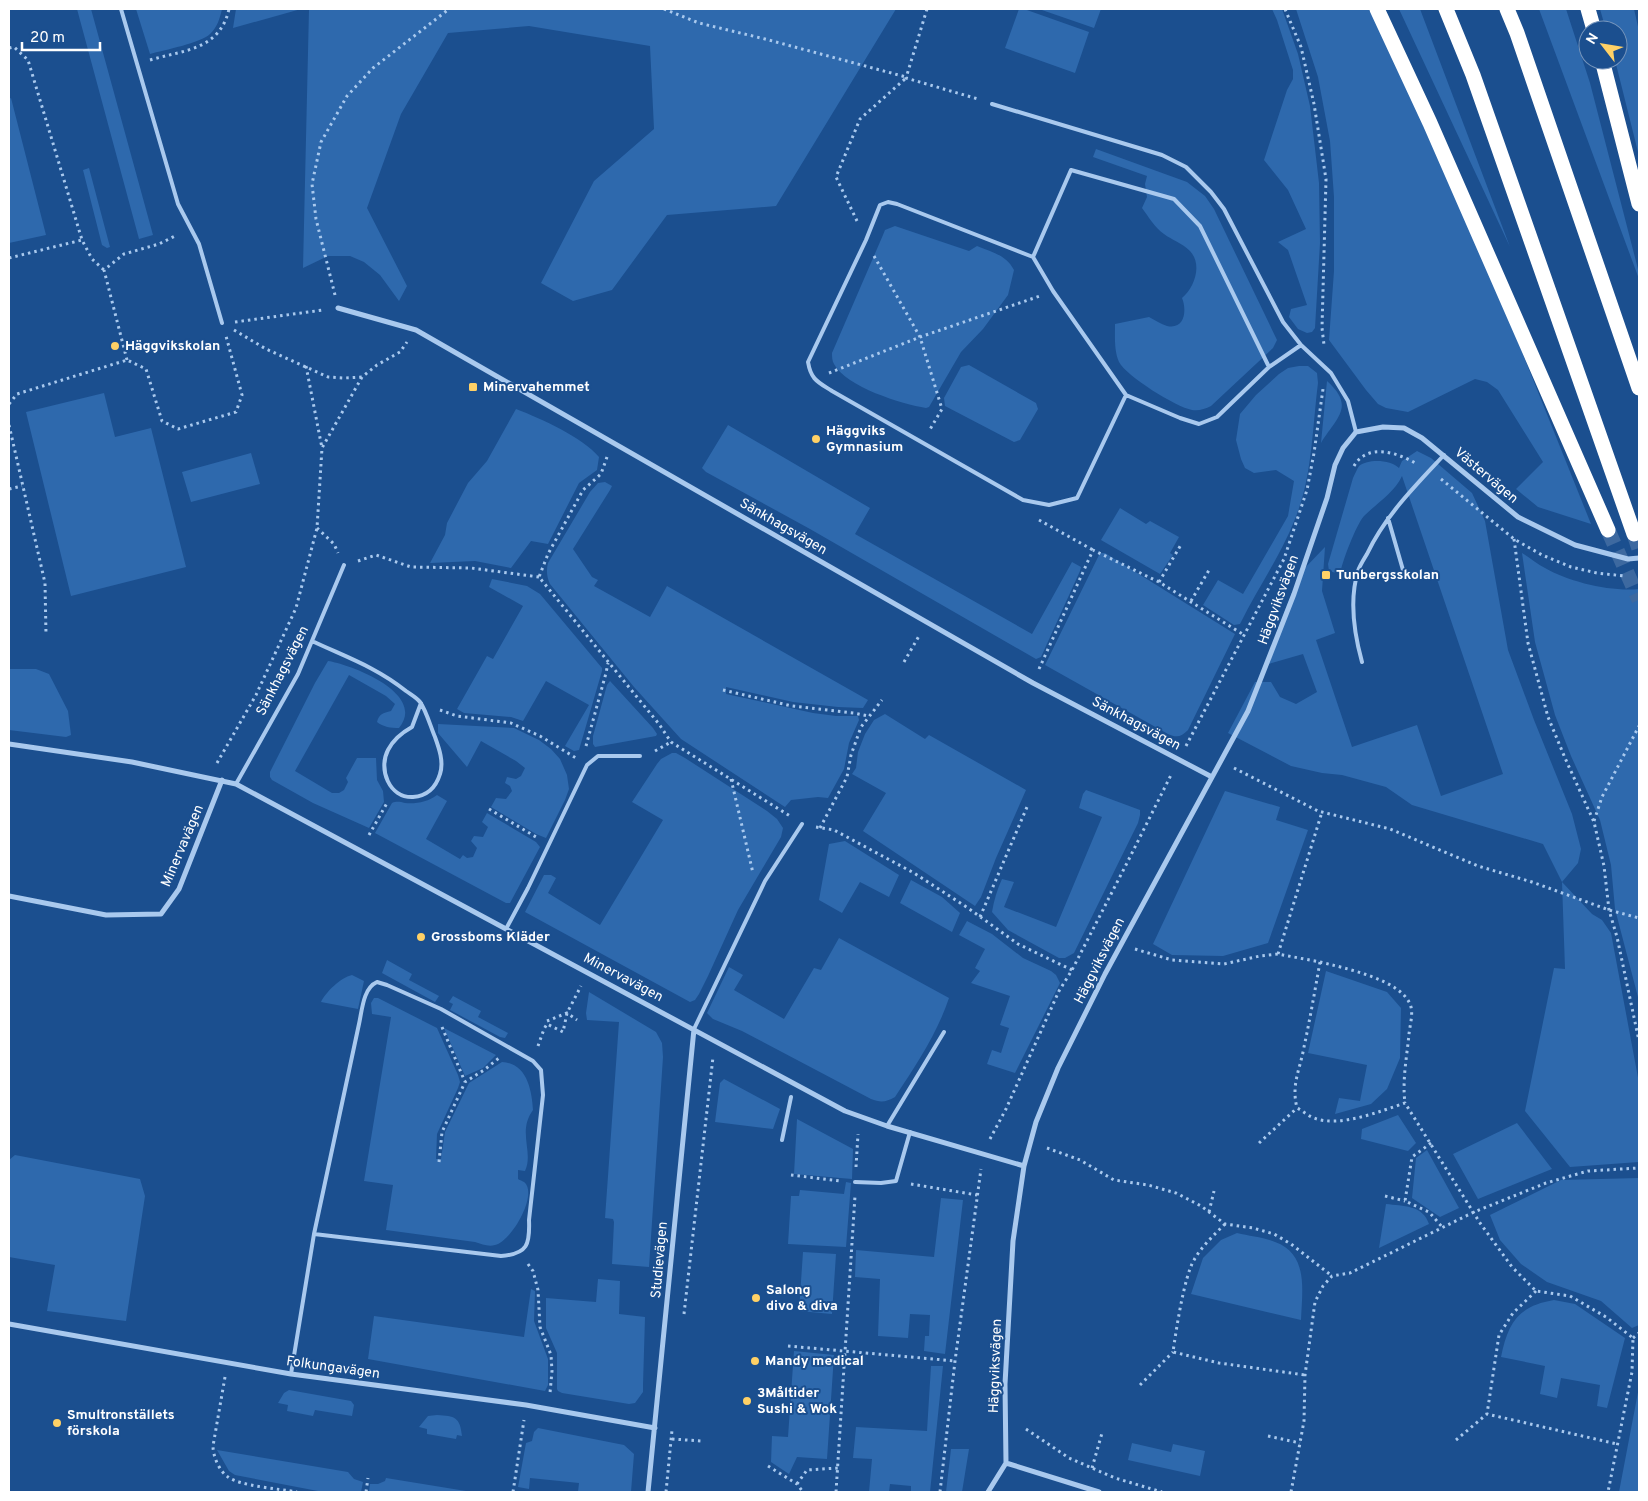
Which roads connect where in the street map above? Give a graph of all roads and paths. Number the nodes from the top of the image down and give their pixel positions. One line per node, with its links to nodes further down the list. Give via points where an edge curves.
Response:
1 (121, 9): 11 (lane)
2 (229, 9): 11 (path, via 227,20 209,42)
3 (448, 9): 22 (path, via 367,75 347,96 320,142 312,184 316,219)
4 (664, 9): 13 (path, via 699,23)
5 (927, 9): 13 (path)
6 (1285, 9): 29 (path, via 1301,47 1326,179)
7 (1377, 9): 48 (highway)
8 (1446, 9): 49 (highway, via 1473,75)
9 (1507, 9): 32 (highway)
10 (9, 48): 17 (path, via 14,47 28,60)
11 (138, 63): 16 (lane, via 178,204)
12 (1605, 70): 15 (highway)
13 (906, 78): 14 (path)
14 (992, 104): 25 (lane, via 1162,155 1186,167 1224,209 1283,322)
15 (1639, 204)
16 (190, 227): 20 (path, via 160,244 124,254); 23 (lane, via 199,244)
17 (82, 240): 19 (path); 20 (path, via 92,259)
18 (1034, 257): 21 (lane); 28 (lane, via 1071,170 1174,199 1200,226); 31 (lane, via 897,204 888,202 880,205 808,362)
19 (9, 258)
20 (104, 270): 26 (path)
21 (1053, 291): 31 (path, via 920,337); 33 (lane)
22 (338, 308): 23 (path); 24 (street, Sänkhagsvägen)
23 (222, 323): 26 (path, via 242,395 236,412 178,429 162,421 146,369); 27 (path, via 266,349)
24 (416, 330): 30 (path, via 400,352); 38 (street, Sänkhagsvägen)
25 (1301, 345): 28 (lane); 29 (lane)
26 (127, 360): 35 (path, via 16,394)
27 (305, 365): 30 (path, via 328,377); 40 (path)
28 (1269, 367): 33 (lane, via 1217,417 1199,424)
29 (1324, 367): 37 (lane, via 1348,401); 41 (path)
30 (362, 377): 40 (path)
31 (814, 379): 39 (lane)
32 (1639, 388)
33 (1126, 395): 39 (lane, via 1077,498 1049,505 1024,500)
34 (940, 399): 39 (path, via 942,409)
35 (9, 404)
36 (9, 425): 43 (path)
37 (1356, 432): 42 (street, Västervägen, via 1383,427 1404,428); 78 (street, Häggviksvägen, via 1343,448 1336,465 1294,594 1248,711)
38 (612, 442): 57 (path, via 601,474 583,490); 60 (street, Sänkhagsvägen)
39 (922, 443)
40 (322, 448): 47 (path)
41 (1314, 454)
42 (1444, 455): 46 (lane); 53 (street, Västervägen, via 1518,517 1575,545 1628,559)
43 (22, 486): 44 (path); 61 (path, via 44,583)
44 (9, 489)
45 (1034, 518): 52 (path)
46 (1388, 518): 56 (lane); 66 (lane, via 1358,571 1353,607)
47 (317, 528): 54 (path, via 334,544); 77 (path, via 296,608 256,695)
48 (1608, 530)
49 (1634, 534)
50 (1514, 539): 86 (path, via 1528,643 1548,717)
51 (1182, 543): 58 (path)
52 (1093, 550): 58 (path); 67 (path)
53 (1639, 558)
54 (344, 565): 57 (path, via 376,555 411,567 471,568); 63 (lane, Sänkhagsvägen)
55 (1209, 570): 59 (path)
56 (1403, 570)
57 (539, 577): 64 (path)
58 (1160, 582): 59 (path)
59 (1191, 601): 62 (path)
60 (927, 622): 65 (path); 67 (street, Sänkhagsvägen)
61 (46, 635)
62 (1244, 635)
63 (312, 642): 70 (lane, via 390,678); 81 (lane, Sänkhagsvägen, via 298,674)
64 (608, 662): 75 (path, via 586,747); 79 (path, via 671,742)
65 (904, 662)
66 (1362, 662)
67 (1033, 683): 78 (street, Sänkhagsvägen)
68 (723, 690): 71 (path, via 792,706)
69 (882, 700): 71 (path)
70 (421, 703): 75 (path, via 457,716 511,722); 82 (lane, via 412,727 395,740 385,757 383,768); 82 (lane, via 441,752 441,772 436,786 426,793 404,796)
71 (868, 716): 88 (path, via 851,755 847,777)
72 (1639, 726): 86 (path, via 1602,797)
73 (9, 744): 77 (street, Minervavägen)
74 (640, 756): 75 (lane, via 598,756)
75 (587, 765): 90 (lane)
76 (1234, 768): 85 (path)
77 (209, 777): 80 (street, Minervavägen)
78 (1212, 777): 124 (street, Häggviksvägen, via 1058,1068 1036,1122)
79 (731, 779): 87 (path); 92 (path)
80 (222, 780): 81 (street, Minervavägen); 91 (street, Minervavägen, via 180,889 160,914 106,916)
81 (236, 784): 96 (street, Minervavägen)
82 (394, 789): 89 (path)
83 (1027, 807): 94 (path)
84 (489, 809): 90 (path)
85 (1322, 812): 93 (path, via 1390,829 1478,866); 98 (path)
86 (1594, 822): 93 (path)
87 (802, 824): 88 (path); 92 (lane)
88 (820, 828): 94 (path, via 834,830 914,873)
89 (369, 835)
90 (548, 846): 96 (lane)
91 (9, 896)
92 (758, 896): 107 (lane)
93 (1609, 910): 95 (path); 109 (path)
94 (980, 917): 100 (path, via 1018,944)
95 (1639, 918)
96 (506, 928): 107 (street, Minervavägen)
97 (1135, 949): 98 (path, via 1172,960 1224,964)
98 (1278, 954): 99 (path)
99 (1320, 962): 114 (path, via 1356,971 1396,988 1406,997 1411,1017); 115 (path, via 1296,1078 1294,1095)
100 (1072, 970)
101 (581, 986): 103 (path)
102 (441, 1009): 110 (lane); 112 (path, via 442,1027); 137 (lane, via 387,984 377,982 370,988 365,997)
103 (566, 1013): 104 (path); 105 (path); 106 (path, via 562,1032 548,1024)
104 (577, 1020)
105 (547, 1021)
106 (544, 1029)
107 (694, 1029): 116 (street, Minervavägen, via 845,1111); 156 (street, Studievägen)
108 (944, 1032): 116 (lane)
109 (1639, 1041)
110 (510, 1047): 112 (path); 138 (lane, via 533,1061 541,1070 543,1082 529,1220 530,1239)
111 (713, 1056): 141 (path)
112 (465, 1082): 123 (path, via 442,1132)
113 (791, 1097): 119 (lane)
114 (1405, 1103): 115 (path, via 1335,1122 1315,1119); 121 (path)
115 (1297, 1108): 120 (path)
116 (887, 1126): 117 (street, Minervavägen)
117 (910, 1132): 124 (street, Minervavägen); 127 (lane)
118 (858, 1134): 128 (path)
119 (782, 1140)
120 (1259, 1143)
121 (1431, 1143): 132 (path, via 1412,1157); 134 (path)
122 (1047, 1148): 133 (path, via 1080,1160 1114,1180 1176,1193)
123 (439, 1162)
124 (1024, 1166): 166 (street, Häggviksvägen, via 1013,1241 1005,1384)
125 (1639, 1168): 134 (path, via 1588,1171 1546,1183)
126 (791, 1176): 128 (path)
127 (896, 1181): 128 (lane); 130 (path)
128 (855, 1182): 146 (path)
129 (1214, 1190): 133 (path)
130 (977, 1195)
131 (1385, 1196): 132 (path)
132 (1405, 1200): 136 (path, via 1429,1212)
133 (1209, 1212): 135 (path)
134 (1474, 1212): 136 (path); 140 (path, via 1512,1267)
135 (1225, 1224): 139 (path, via 1274,1234); 147 (path, via 1193,1261)
136 (1443, 1228): 139 (path, via 1350,1274)
137 (314, 1234): 138 (lane, via 502,1256); 150 (lane)
138 (521, 1252): 154 (path, via 533,1271 538,1290 540,1326 551,1355 552,1385)
139 (1332, 1276): 151 (path, via 1315,1302)
140 (1536, 1291): 144 (path, via 1570,1296); 155 (path, via 1513,1312 1499,1335)
141 (683, 1323)
142 (9, 1324): 149 (street, Folkungavägen)
143 (1639, 1333): 144 (path)
144 (1633, 1338): 165 (path, via 1632,1372)
145 (788, 1346): 146 (path)
146 (845, 1352): 148 (path); 168 (path)
147 (1173, 1352): 151 (path, via 1219,1363); 152 (path)
148 (956, 1361)
149 (228, 1364): 150 (street, Folkungavägen); 172 (path, via 213,1455 227,1477 238,1482)
150 (291, 1374): 153 (street, Folkungavägen)
151 (1305, 1375): 164 (path)
152 (1140, 1385)
153 (526, 1405): 154 (street, Folkungavägen); 174 (path)
154 (547, 1408): 156 (street, Folkungavägen)
155 (1487, 1414): 162 (path); 165 (path)
156 (655, 1428): 175 (street, Studievägen)
157 (672, 1429): 161 (path)
158 (1026, 1429): 169 (path, via 1069,1458)
159 (1102, 1433): 169 (path)
160 (1268, 1436): 164 (path)
161 (672, 1439): 163 (path); 176 (path)
162 (1456, 1440)
163 (701, 1441)
164 (1300, 1443): 182 (path)
165 (1618, 1444): 183 (path)
166 (1006, 1463): 179 (street); 180 (street)
167 (768, 1466): 171 (path)
168 (838, 1468): 171 (path, via 807,1470); 178 (path)
169 (1092, 1468): 181 (path)
170 (368, 1478): 173 (path)
171 (797, 1484): 177 (path)
172 (297, 1492)
173 (366, 1492)
174 (513, 1492)
175 (648, 1492)
176 (666, 1492)
177 (802, 1492)
178 (836, 1492)
179 (988, 1492)
180 (1100, 1492)
181 (1162, 1492)
182 (1291, 1492)
183 (1608, 1492)

